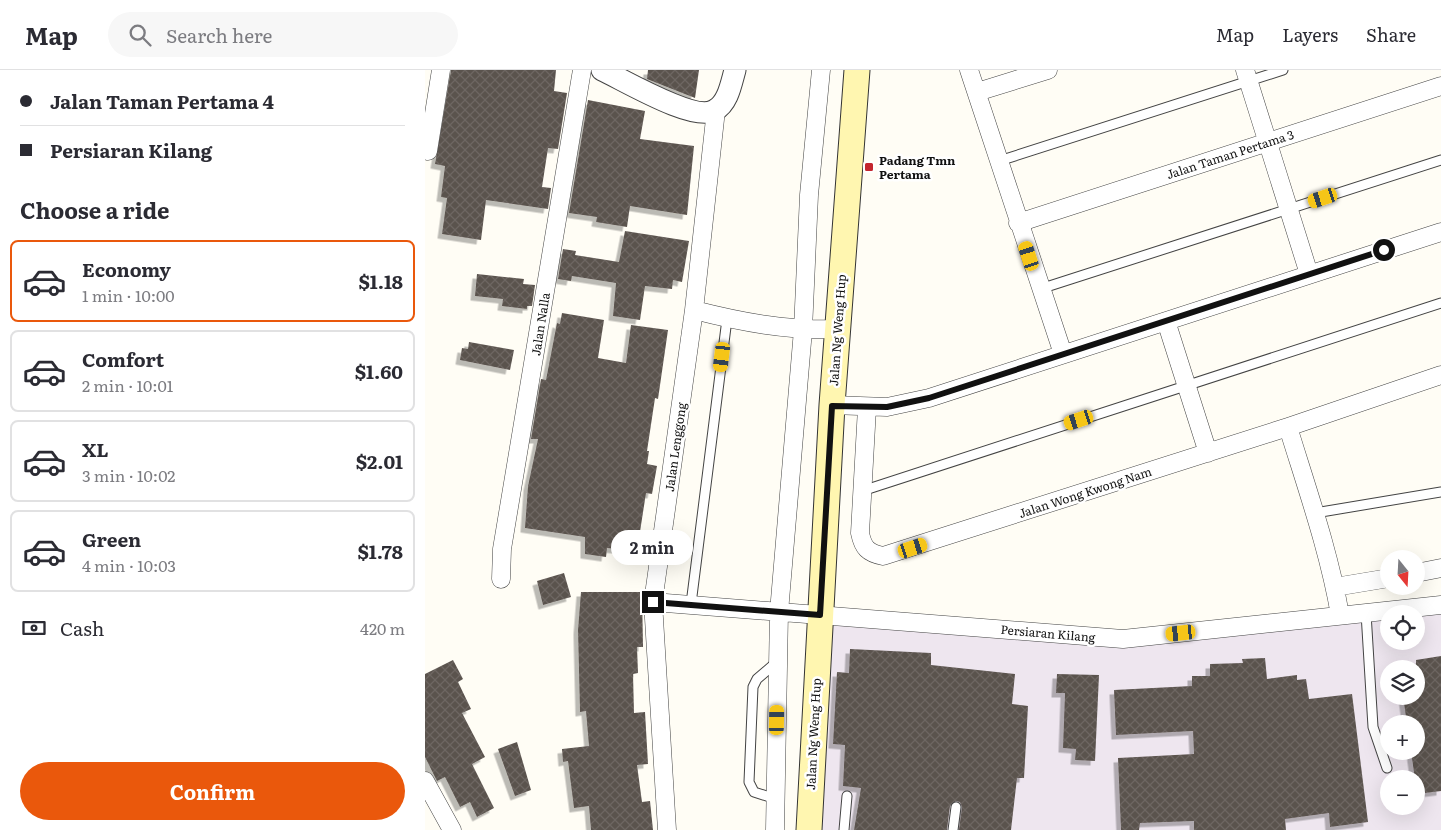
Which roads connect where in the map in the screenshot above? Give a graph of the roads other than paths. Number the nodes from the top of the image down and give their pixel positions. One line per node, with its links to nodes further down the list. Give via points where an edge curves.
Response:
1 (441, 70): 15 (street)
2 (581, 70): 41 (street, Jalan Nalla, via 502,549)
3 (602, 70): 13 (street, via 697,114)
4 (735, 70): 13 (street, Jalan Lenggong, via 725,99)
5 (821, 70): 28 (street, via 809,195)
6 (857, 70): 27 (main road, Jalan Ng Weng Hup)
7 (969, 70): 12 (street)
8 (1048, 70): 12 (street)
9 (1283, 70): 10 (lane)
10 (1247, 76): 14 (street); 17 (lane)
11 (1441, 86): 14 (street, Jalan Taman Pertama 3)
12 (977, 92): 17 (street)
13 (715, 110): 24 (street, Jalan Lenggong)
14 (1269, 141): 18 (street); 19 (street, Jalan Taman Pertama 3)
15 (428, 151)
16 (1441, 160): 18 (lane)
17 (999, 161): 19 (street)
18 (1288, 209): 21 (street); 22 (lane)
19 (1019, 223): 22 (street)
20 (1441, 232): 21 (street)
21 (1309, 274): 26 (street)
22 (1040, 289): 29 (street)
23 (1441, 303): 31 (lane)
24 (694, 310): 25 (street); 44 (street, Jalan Lenggong)
25 (727, 319): 28 (street); 45 (lane)
26 (1166, 321): 29 (street); 31 (street)
27 (837, 329): 28 (street); 32 (main road, Jalan Ng Weng Hup)
28 (803, 330): 47 (street)
29 (1063, 354): 33 (street, via 929,398)
30 (1441, 375): 34 (street, Jalan Wong Kwong Nam)
31 (1187, 385): 35 (street); 36 (lane)
32 (832, 406): 33 (street); 49 (main road, Jalan Ng Weng Hup)
33 (867, 408): 36 (street, Jalan Wong Kwong Nam)
34 (1287, 427): 35 (street, Jalan Wong Kwong Nam); 38 (street)
35 (1208, 453): 36 (street, Jalan Wong Kwong Nam, via 883,556 871,554 862,546)
36 (862, 491)
37 (1441, 492): 38 (lane)
38 (1315, 513): 43 (street)
39 (1441, 568): 40 (street)
40 (1425, 571)
41 (501, 579)
42 (1380, 580): 43 (street)
43 (1335, 587): 50 (street)
44 (653, 602): 45 (street, Persiaran Kilang); 58 (street, Jalan Lenggong)
45 (691, 604): 47 (street, Persiaran Kilang)
46 (1441, 605): 48 (street, Persiaran Kilang)
47 (779, 612): 49 (street, Persiaran Kilang); 51 (street)
48 (1365, 613): 50 (street, Persiaran Kilang); 52 (lane, via 1373,727)
49 (820, 615): 50 (street, Persiaran Kilang, via 1123,639); 60 (main road, Jalan Ng Weng Hup)
50 (1340, 615)
51 (778, 661): 55 (street); 55 (lane, via 757,679 753,687 749,782 754,792)
52 (1387, 768)
53 (426, 785): 57 (street)
54 (847, 796): 61 (lane)
55 (776, 799): 59 (street)
56 (956, 807): 62 (lane)
57 (452, 830)
58 (667, 830)
59 (775, 830)
60 (809, 830)
61 (844, 830)
62 (953, 830)

